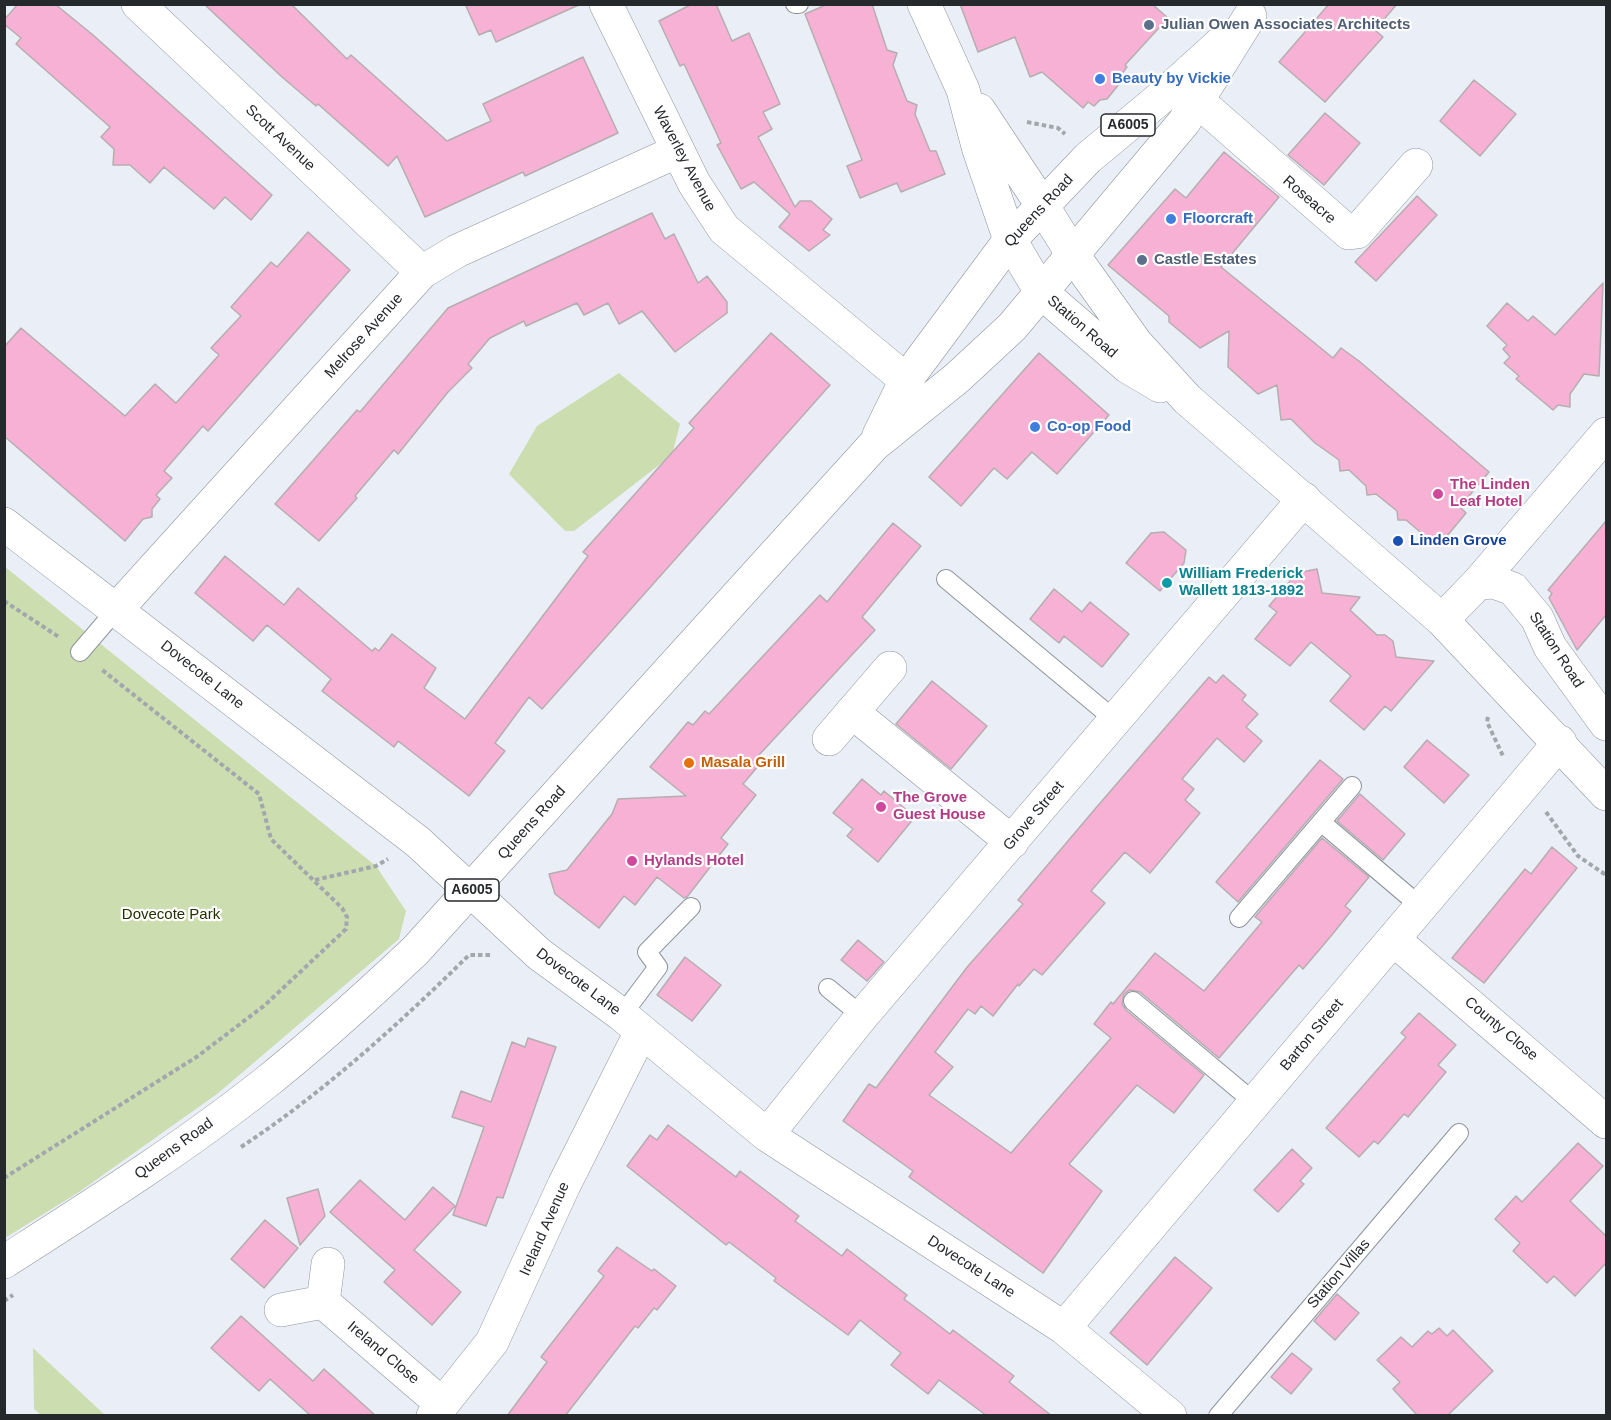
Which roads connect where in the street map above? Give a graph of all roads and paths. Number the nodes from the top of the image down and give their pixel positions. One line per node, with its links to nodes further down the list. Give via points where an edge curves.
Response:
1 (138, 4): 12 (street, Scott Avenue)
2 (606, 4): 7 (street, Waverley Avenue)
3 (924, 4): 5 (street, Station Road)
4 (1255, 10): 6 (street, Queens Road / A6005); 9 (street, Queens Road / A6005, via 1158,100 1088,158)
5 (963, 90): 9 (street, Station Road, via 986,118); 10 (street, Station Road)
6 (1198, 101): 8 (street, Roseacre, via 1349,233 1357,232); 11 (street, Queens Road / A6005)
7 (678, 151): 12 (street, Melrose Avenue, via 457,251); 14 (street, Waverley Avenue, via 724,229)
8 (1416, 165)
9 (1042, 205): 10 (street, Queens Road / A6005); 11 (street, Station Road)
10 (1010, 240): 13 (street, Station Road); 14 (street, Queens Road / A6005)
11 (1073, 255): 13 (street, Queens Road / A6005); 15 (street, Station Road, via 1136,343)
12 (422, 272): 23 (street, Melrose Avenue)
13 (1041, 292): 15 (street, Station Road, via 1128,367); 17 (street, Queens Road / A6005, via 1012,327 957,378)
14 (906, 380): 17 (street, Queens Road / A6005)
15 (1186, 399): 18 (street, Station Road)
16 (1606, 434): 21 (street)
17 (874, 444): 40 (street, Queens Road / A6005)
18 (1304, 499): 24 (street, Station Road); 28 (street, Grove Street)
19 (4, 524): 23 (street, Dovecote Lane)
20 (946, 579): 28 (lane)
21 (1478, 583): 24 (street); 29 (street, Station Road, via 1494,582 1513,590 1537,618 1550,647)
22 (4, 601): 25 (path)
23 (116, 610): 25 (lane); 36 (street, Dovecote Lane)
24 (1442, 620): 31 (street, Station Road)
25 (80, 652): 39 (path, via 260,794 271,839)
26 (890, 668): 27 (street)
27 (852, 712): 30 (street); 37 (street)
28 (1114, 720): 37 (street, Grove Street)
29 (1606, 724)
30 (829, 740)
31 (1560, 742): 32 (street, Barton Street); 34 (street, Station Road)
32 (1524, 784): 38 (path, via 1578,856); 41 (street, Barton Street)
33 (1352, 786): 35 (lane)
34 (1606, 794)
35 (1321, 822): 41 (lane); 43 (lane)
36 (418, 842): 39 (path, via 376,866); 40 (street, Dovecote Lane)
37 (1012, 842): 48 (street, Grove Street)
38 (1606, 875)
39 (314, 880): 55 (path, via 342,908 347,917 346,929 265,1005 198,1056)
40 (472, 891): 45 (street, Dovecote Lane); 56 (street, Queens Road / A6005, via 347,1016 263,1085 143,1173)
41 (1420, 906): 44 (street, Barton Street)
42 (691, 907): 49 (lane, via 647,952 658,967)
43 (1239, 918)
44 (1393, 939): 51 (street, Barton Street); 52 (street, County Close)
45 (539, 954): 49 (street, Dovecote Lane); 50 (path, via 469,956)
46 (828, 988): 48 (lane)
47 (1133, 1001): 51 (lane)
48 (862, 1016): 54 (street, Grove Street)
49 (632, 1023): 54 (street, Dovecote Lane); 61 (street, Ireland Avenue, via 507,1313 492,1342)
50 (386, 1032)
51 (1255, 1103): 60 (street, Barton Street)
52 (1606, 1122)
53 (1459, 1133): 63 (lane, Station Villas)
54 (768, 1135): 60 (street, Dovecote Lane)
55 (4, 1178)
56 (4, 1262)
57 (328, 1264): 58 (street)
58 (323, 1302): 59 (street); 61 (street, Ireland Close)
59 (281, 1310)
60 (1064, 1328): 62 (street, Dovecote Lane)
61 (438, 1410)
62 (1170, 1416)
63 (1218, 1416)

